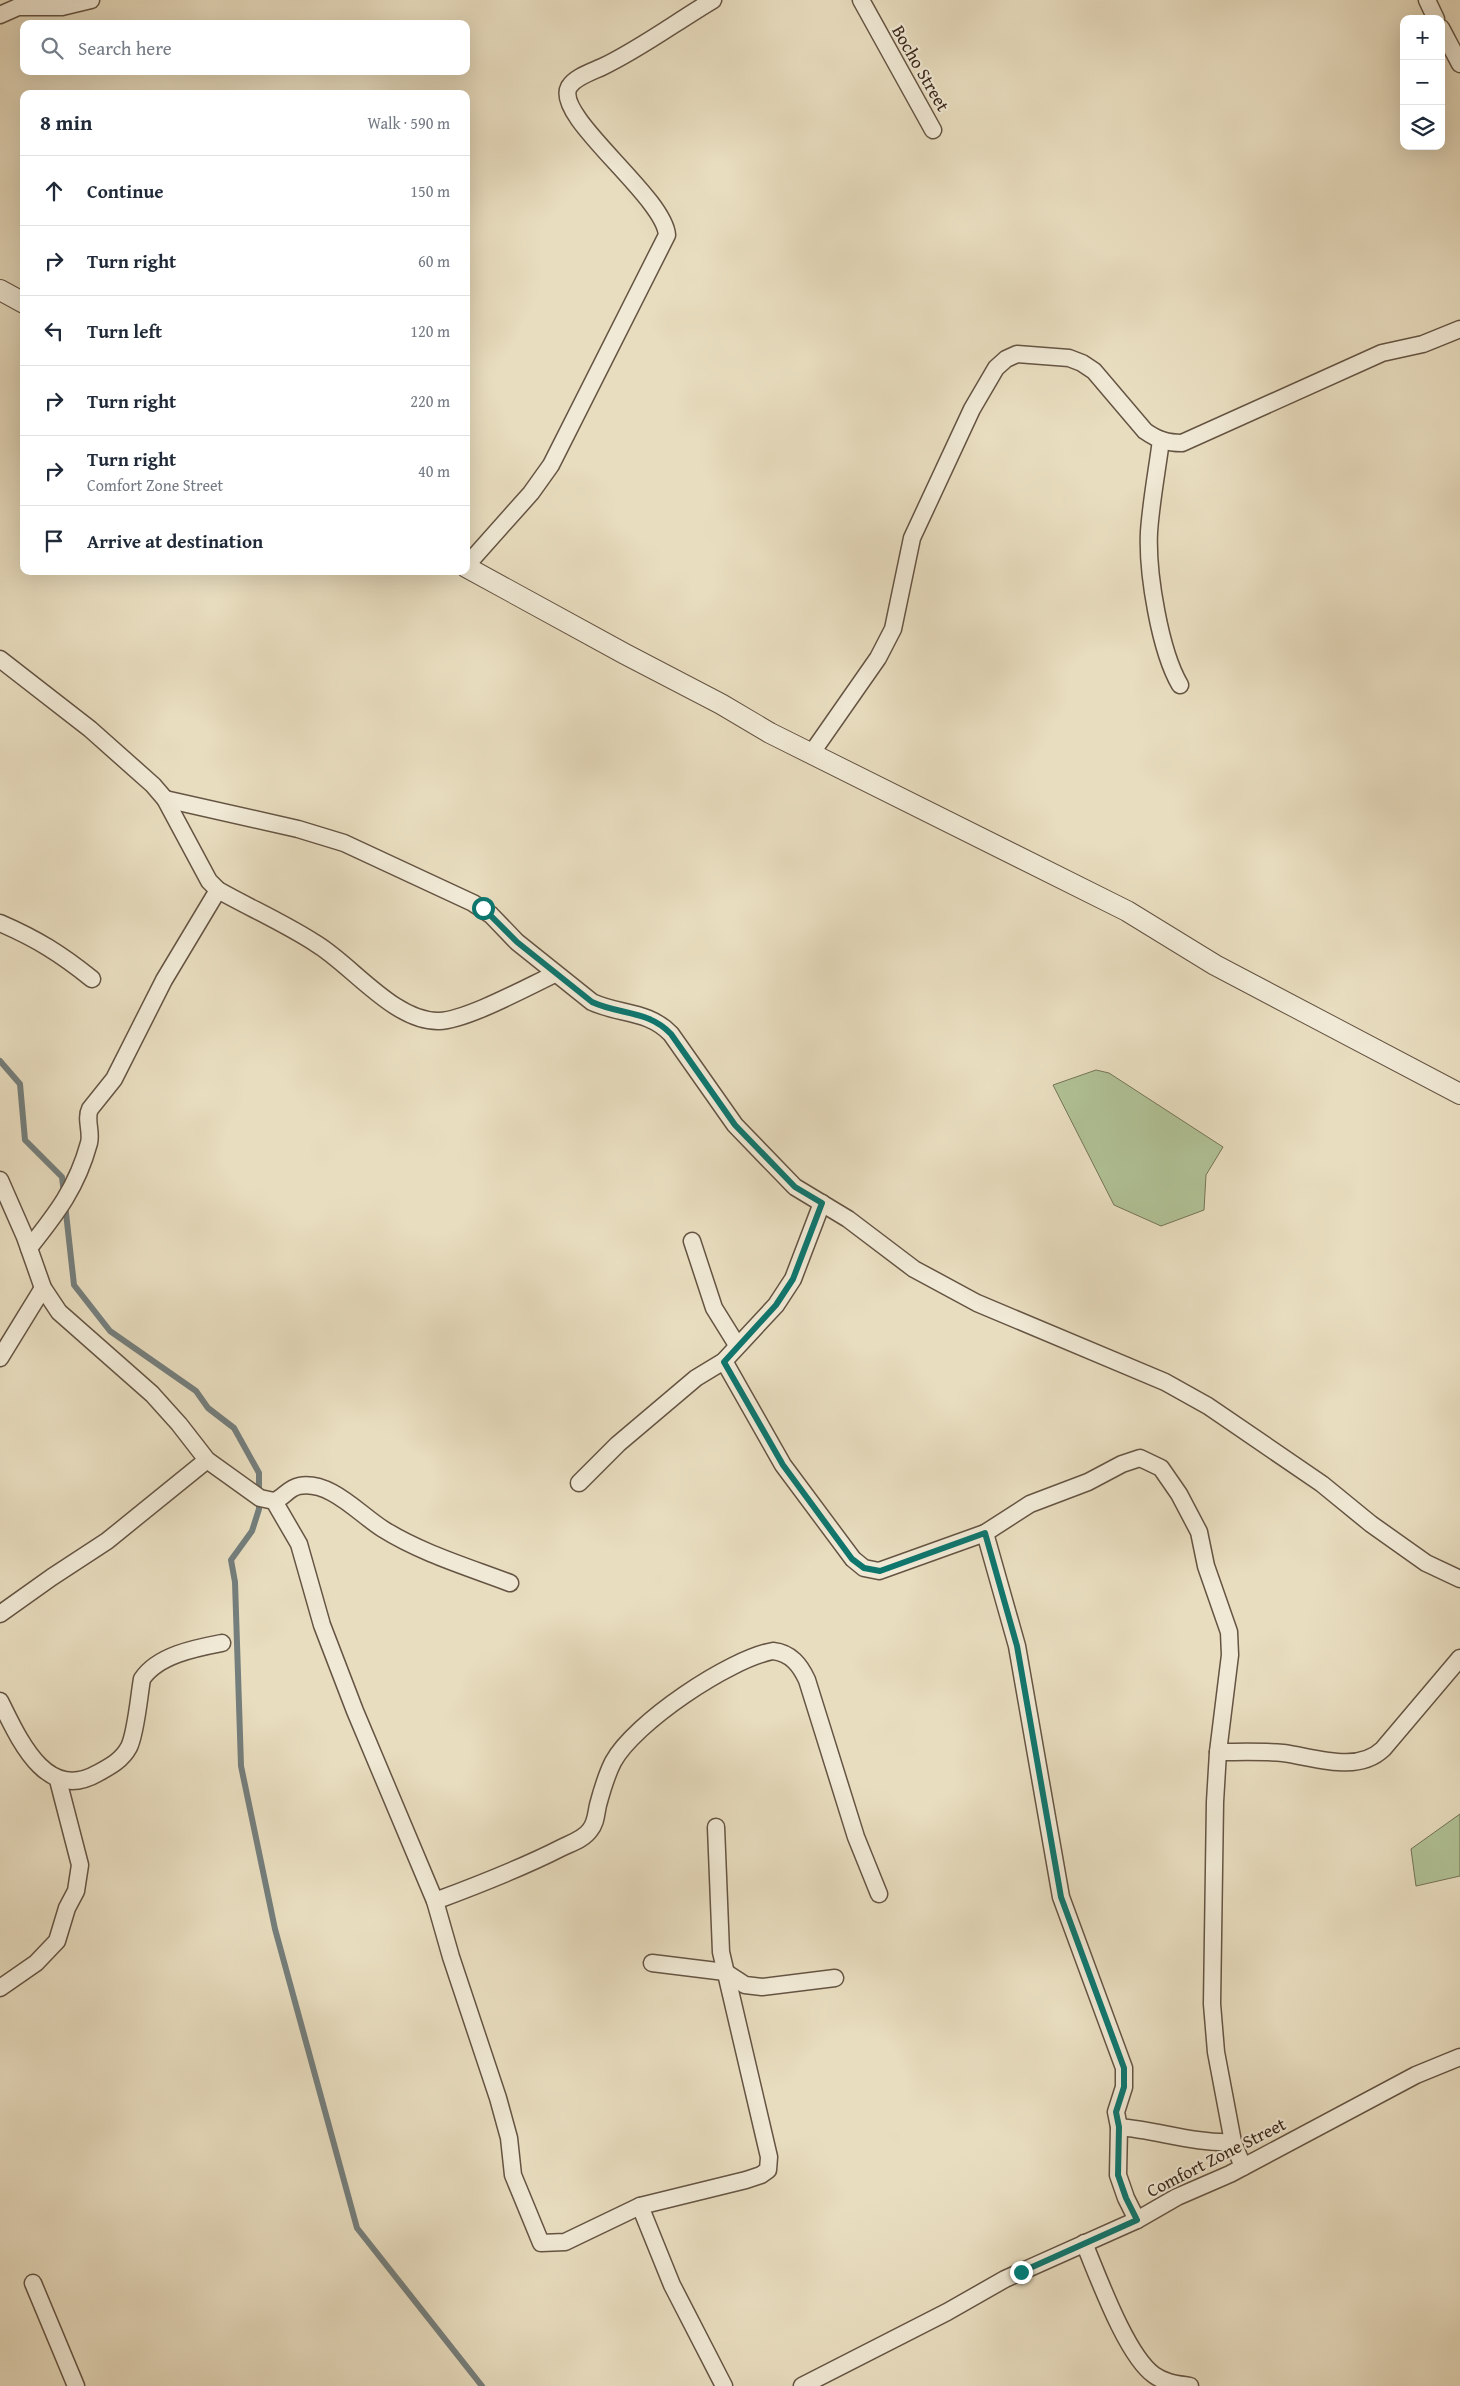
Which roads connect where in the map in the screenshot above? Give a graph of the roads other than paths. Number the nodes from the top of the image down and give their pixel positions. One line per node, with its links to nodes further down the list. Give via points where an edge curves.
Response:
1 (91, 0): 5 (street, via 62,7 18,7)
2 (713, 0): 14 (street, via 633,50 577,79 569,87 570,106 587,130 653,204 666,226 667,235 551,465 531,493)
3 (861, 0): 9 (street, Bocho Street)
4 (1426, 0): 6 (street)
5 (0, 14)
6 (1434, 15)
7 (1445, 36): 8 (street)
8 (1460, 64)
9 (933, 130)
10 (0, 290): 11 (street)
11 (20, 301)
12 (1460, 329): 13 (street, via 1422,344 1382,353 1188,441 1168,443)
13 (1161, 440): 17 (street, via 1149,533 1151,578 1166,656); 18 (street, via 1146,431 1094,371 1082,363 1070,358 1017,354 1006,359 996,368 972,409 912,538 894,629 878,658)
14 (470, 562)
15 (470, 568): 18 (street)
16 (0, 659): 19 (street, via 90,729 153,784)
17 (1180, 686)
18 (811, 754): 24 (street, via 1127,911 1215,965)
19 (165, 799): 20 (street, via 209,881); 22 (street, via 344,843 483,908)
20 (218, 890): 22 (street, via 315,942 389,1002 427,1019 437,1021 462,1016); 28 (street, via 164,980 114,1079 87,1114 90,1137 81,1170 65,1201)
21 (0, 923): 23 (street, via 34,937)
22 (555, 974): 26 (street, via 592,1002 650,1017 662,1025 735,1125 795,1187)
23 (92, 979)
24 (1460, 1094)
25 (0, 1180): 28 (street)
26 (822, 1203): 30 (street, via 793,1279 776,1305); 37 (street, via 914,1269 978,1303 1165,1382 1208,1406 1322,1484 1426,1563)
27 (692, 1241): 30 (street, via 714,1308)
28 (29, 1248): 29 (street)
29 (43, 1288): 31 (street); 33 (street, via 59,1312 152,1394)
30 (736, 1345): 32 (street)
31 (0, 1358)
32 (724, 1362): 34 (street, via 696,1378 618,1444); 36 (street, via 783,1465 852,1559 864,1568 880,1571)
33 (208, 1460): 35 (street, via 260,1498); 39 (street, via 107,1541)
34 (579, 1483)
35 (274, 1501): 38 (street, via 299,1486 322,1488 384,1530); 47 (street, via 299,1544 322,1625)
36 (985, 1533): 43 (street, via 1030,1504 1088,1482 1122,1464 1140,1458 1161,1468 1179,1494 1198,1532 1229,1632 1230,1655); 53 (street, via 1017,1646 1061,1897 1124,2068 1124,2087 1116,2112)
37 (1460, 1579)
38 (510, 1583)
39 (0, 1614)
40 (222, 1643): 44 (street, via 197,1648 152,1668 142,1679 130,1744 123,1757 92,1777 67,1782)
41 (1460, 1658): 43 (street, via 1384,1749 1369,1758 1338,1762 1282,1753)
42 (0, 1701): 44 (street, via 24,1746 42,1769)
43 (1218, 1752): 54 (street, via 1212,2004 1216,2052)
44 (58, 1780): 51 (street, via 80,1865 76,1891 57,1941 36,1964)
45 (716, 1827): 49 (street, via 717,1904 720,1952)
46 (879, 1894): 47 (street, via 856,1837 808,1680 796,1661 773,1652 728,1670 682,1696 645,1724 623,1747 614,1762 602,1790 594,1824 584,1836 511,1873)
47 (435, 1901): 56 (street, via 498,2098 509,2138 513,2175 539,2241 548,2244 565,2242)
48 (652, 1963): 49 (street)
49 (725, 1972): 50 (street, via 744,1985 762,1987); 56 (street, via 769,2157 768,2170 746,2180)
50 (835, 1978)
51 (0, 1988)
52 (1460, 2057): 55 (street, Comfort Zone Street, via 1416,2075)
53 (1119, 2127): 54 (street, via 1211,2142); 57 (street, via 1118,2175)
54 (1233, 2142): 55 (street)
55 (1243, 2167): 57 (street, Comfort Zone Street, via 1176,2197)
56 (640, 2206): 61 (street, via 672,2285)
57 (1137, 2220): 58 (street, Comfort Zone Street)
58 (1084, 2243): 62 (street, Comfort Zone Street, via 1005,2279); 63 (street, via 1126,2338 1146,2368 1163,2380)
59 (33, 2283): 60 (street)
60 (76, 2386)
61 (724, 2386)
62 (802, 2386)
63 (1190, 2386)

